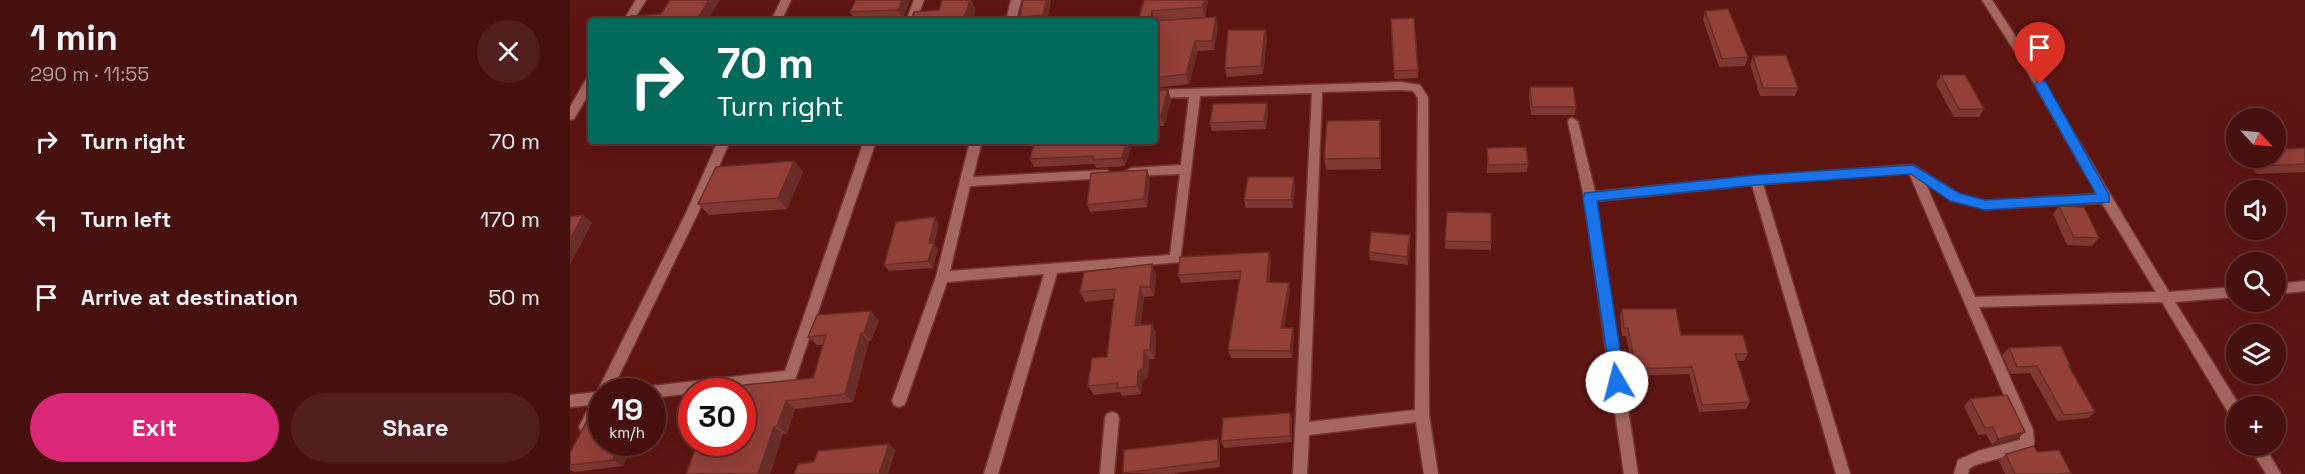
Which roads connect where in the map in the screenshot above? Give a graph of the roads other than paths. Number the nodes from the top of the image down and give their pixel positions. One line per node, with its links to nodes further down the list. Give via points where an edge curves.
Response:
1 (641, 0): 6 (street)
2 (786, 0): 7 (street)
3 (919, 0): 8 (street)
4 (1016, 0): 9 (street)
5 (1987, 0): 24 (street, via 2030,65)
6 (630, 18)
7 (778, 18)
8 (912, 18)
9 (1012, 18)
10 (588, 89): 14 (street)
11 (1317, 89): 12 (street); 38 (street, via 1401,86 1416,88 1423,97); 41 (street)
12 (1195, 92): 13 (street); 19 (street)
13 (1158, 94)
14 (570, 116)
15 (1573, 122): 23 (street)
16 (723, 144): 32 (street)
17 (869, 144): 33 (street, via 790,376)
18 (975, 144): 22 (street)
19 (1186, 169): 22 (street); 25 (street, via 1176,259)
20 (1913, 170): 21 (street); 24 (street, via 1954,197 1985,205); 31 (street)
21 (1756, 180): 23 (street); 49 (street)
22 (965, 182): 26 (street)
23 (1590, 197): 48 (street)
24 (2105, 198): 30 (street)
25 (1052, 269): 26 (street); 44 (street)
26 (942, 277): 37 (street)
27 (2305, 286): 28 (street)
28 (2286, 288)
29 (2226, 293): 30 (street)
30 (2165, 297): 31 (street); 34 (street)
31 (1971, 302): 50 (street, via 2026,430 2027,444 1975,457 1963,465)
32 (611, 378)
33 (666, 390)
34 (2226, 397)
35 (588, 399): 36 (street)
36 (570, 401)
37 (899, 401)
38 (1422, 415): 41 (street); 47 (street)
39 (1112, 418): 45 (street)
40 (588, 424): 42 (street)
41 (1302, 429): 46 (street)
42 (580, 440)
43 (2262, 456): 51 (street)
44 (991, 474)
45 (1107, 474)
46 (1300, 474)
47 (1431, 474)
48 (1631, 474)
49 (1843, 474)
50 (1961, 474)
51 (2274, 474)

